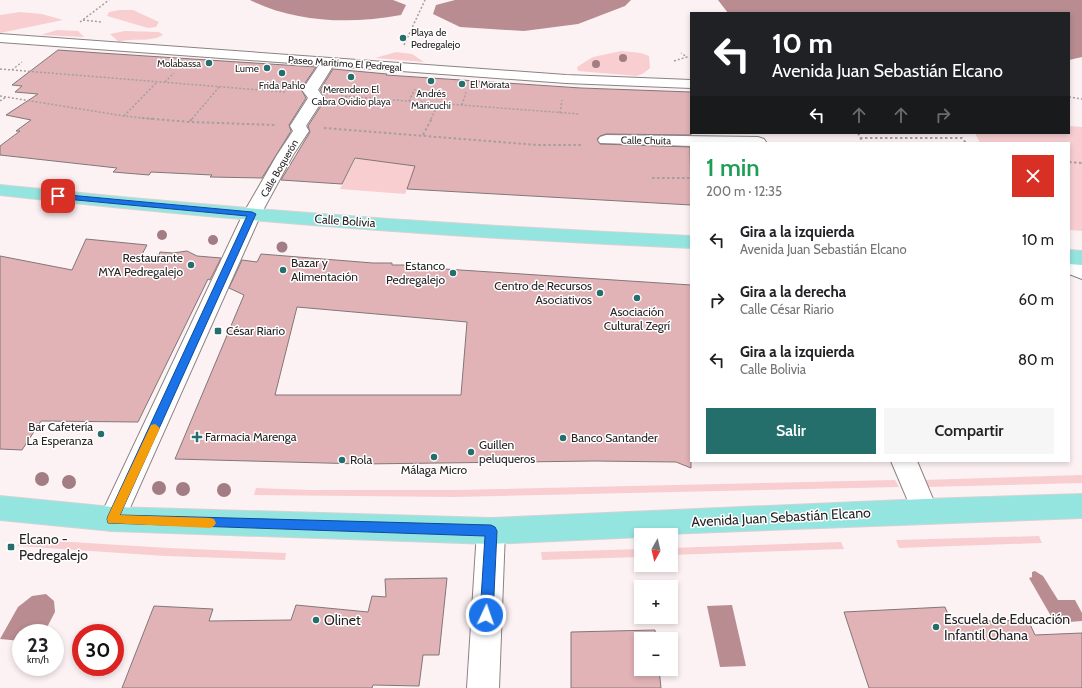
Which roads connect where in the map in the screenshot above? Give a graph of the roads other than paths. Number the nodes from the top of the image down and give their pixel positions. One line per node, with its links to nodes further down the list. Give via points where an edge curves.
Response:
1 (0, 38): 2 (street, Paseo Marítimo El Pedregal)
2 (329, 62): 3 (street, Paseo Marítimo El Pedregal, via 566,79); 7 (street, Calle Boquerón, via 310,90 316,98 298,126 301,131)
3 (690, 84)
4 (757, 139): 5 (street, Calle Chuita)
5 (606, 140)
6 (0, 190): 7 (main road, Calle Bolivia)
7 (252, 214): 8 (main road, Calle Bolivia, via 500,233); 17 (street)
8 (690, 242)
9 (1070, 257): 10 (main road)
10 (1082, 258)
11 (1070, 266): 12 (street)
12 (1082, 272)
13 (904, 462): 16 (street)
14 (1082, 506): 16 (main road, Avenida Juan Sebastián Elcano)
15 (0, 508): 17 (main road, Avenida Juan Sebastián Elcano)
16 (925, 511): 18 (main road, Avenida Juan Sebastián Elcano)
17 (112, 519): 18 (main road, Avenida Juan Sebastián Elcano)
18 (491, 531): 19 (street)
19 (482, 688)

